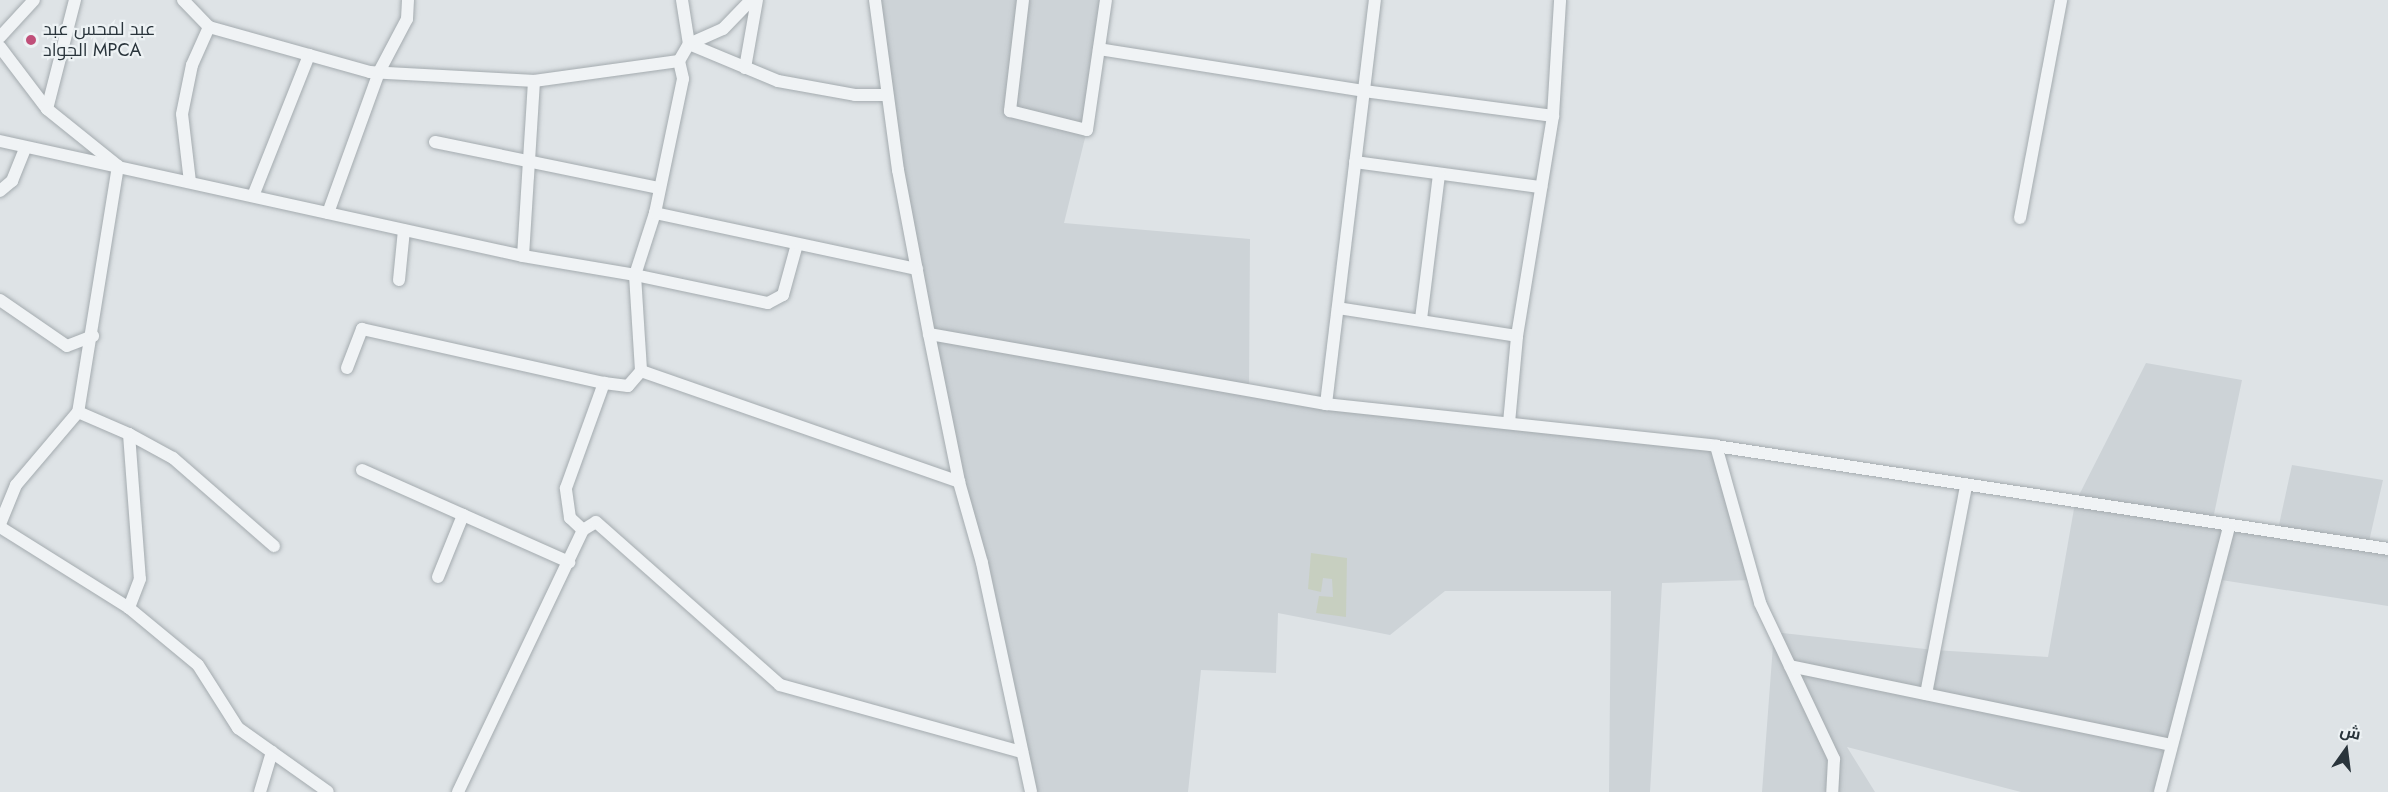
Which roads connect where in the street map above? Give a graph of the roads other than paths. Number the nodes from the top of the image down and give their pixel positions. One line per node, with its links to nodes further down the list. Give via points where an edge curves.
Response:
1 (34, 0): 15 (street)
2 (75, 0): 26 (street)
3 (183, 0): 14 (street)
4 (408, 0): 22 (street, via 407,19)
5 (682, 0): 16 (street)
6 (751, 0): 16 (street, via 723,30)
7 (757, 0): 21 (street)
8 (875, 0): 25 (street)
9 (1023, 0): 18 (street, via 1010,111 1087,130)
10 (1106, 0): 18 (street)
11 (1375, 0): 24 (street)
12 (1560, 0): 27 (street)
13 (2061, 0): 42 (street)
14 (209, 27): 19 (street); 35 (street, via 192,65 182,114)
15 (0, 37)
16 (689, 44): 20 (street); 21 (street)
17 (0, 47): 26 (street)
18 (1099, 49): 24 (street)
19 (309, 55): 22 (street); 39 (street)
20 (679, 61): 23 (street); 37 (street, via 683,79)
21 (745, 68): 25 (street, via 778,81 855,95)
22 (379, 72): 23 (street); 40 (street)
23 (534, 81): 31 (street)
24 (1364, 92): 27 (street); 32 (street)
25 (887, 95): 46 (street)
26 (47, 109): 33 (street)
27 (1552, 116): 36 (street)
28 (0, 141): 30 (street)
29 (435, 142): 31 (street)
30 (25, 148): 33 (street); 38 (street, via 12,181)
31 (529, 161): 37 (street); 45 (street)
32 (1355, 162): 34 (street); 50 (street)
33 (118, 166): 35 (street); 53 (street)
34 (1439, 174): 36 (street); 51 (street)
35 (190, 182): 39 (street)
36 (1541, 187): 54 (street)
37 (659, 188): 41 (street)
38 (0, 191)
39 (253, 196): 40 (street)
40 (328, 213): 43 (street)
41 (654, 213): 44 (street); 47 (street)
42 (2020, 218)
43 (404, 230): 45 (street); 48 (street)
44 (797, 243): 46 (street); 47 (street, via 783,295 768,303)
45 (523, 256): 47 (street)
46 (917, 269): 52 (street)
47 (635, 275): 56 (street)
48 (399, 280)
49 (0, 300): 53 (street, via 67,346)
50 (1338, 308): 51 (street); 58 (street)
51 (1421, 319): 54 (street)
52 (929, 334): 58 (street); 64 (street)
53 (93, 336): 59 (street)
54 (1517, 336): 60 (street)
55 (347, 368): 57 (street, via 362,328)
56 (641, 371): 57 (street, via 628,386); 64 (street)
57 (604, 382): 69 (street, via 566,488 570,518)
58 (1326, 404): 60 (street)
59 (78, 412): 61 (street); 67 (street, via 16,485)
60 (1509, 423): 62 (street)
61 (129, 434): 70 (street, via 173,458); 74 (street, via 140,579)
62 (1716, 446): 65 (street); 75 (street, via 1760,603)
63 (362, 470): 66 (street)
64 (959, 482): 79 (street, via 982,563)
65 (1966, 486): 68 (street); 76 (street)
66 (463, 515): 72 (street); 73 (street)
67 (0, 526): 74 (street)
68 (2229, 527): 71 (street); 77 (street)
69 (583, 530): 72 (street); 79 (street, via 596,522 780,685)
70 (274, 546)
71 (2388, 549)
72 (569, 562): 82 (street)
73 (438, 577)
74 (129, 608): 78 (street, via 198,665 238,728)
75 (1790, 666): 76 (street); 84 (street, via 1834,759)
76 (1926, 694): 77 (street)
77 (2171, 745): 85 (street)
78 (272, 752): 80 (street); 81 (street)
79 (1022, 752): 83 (street)
80 (260, 792)
81 (328, 792)
82 (458, 792)
83 (1031, 792)
84 (1832, 792)
85 (2160, 792)

